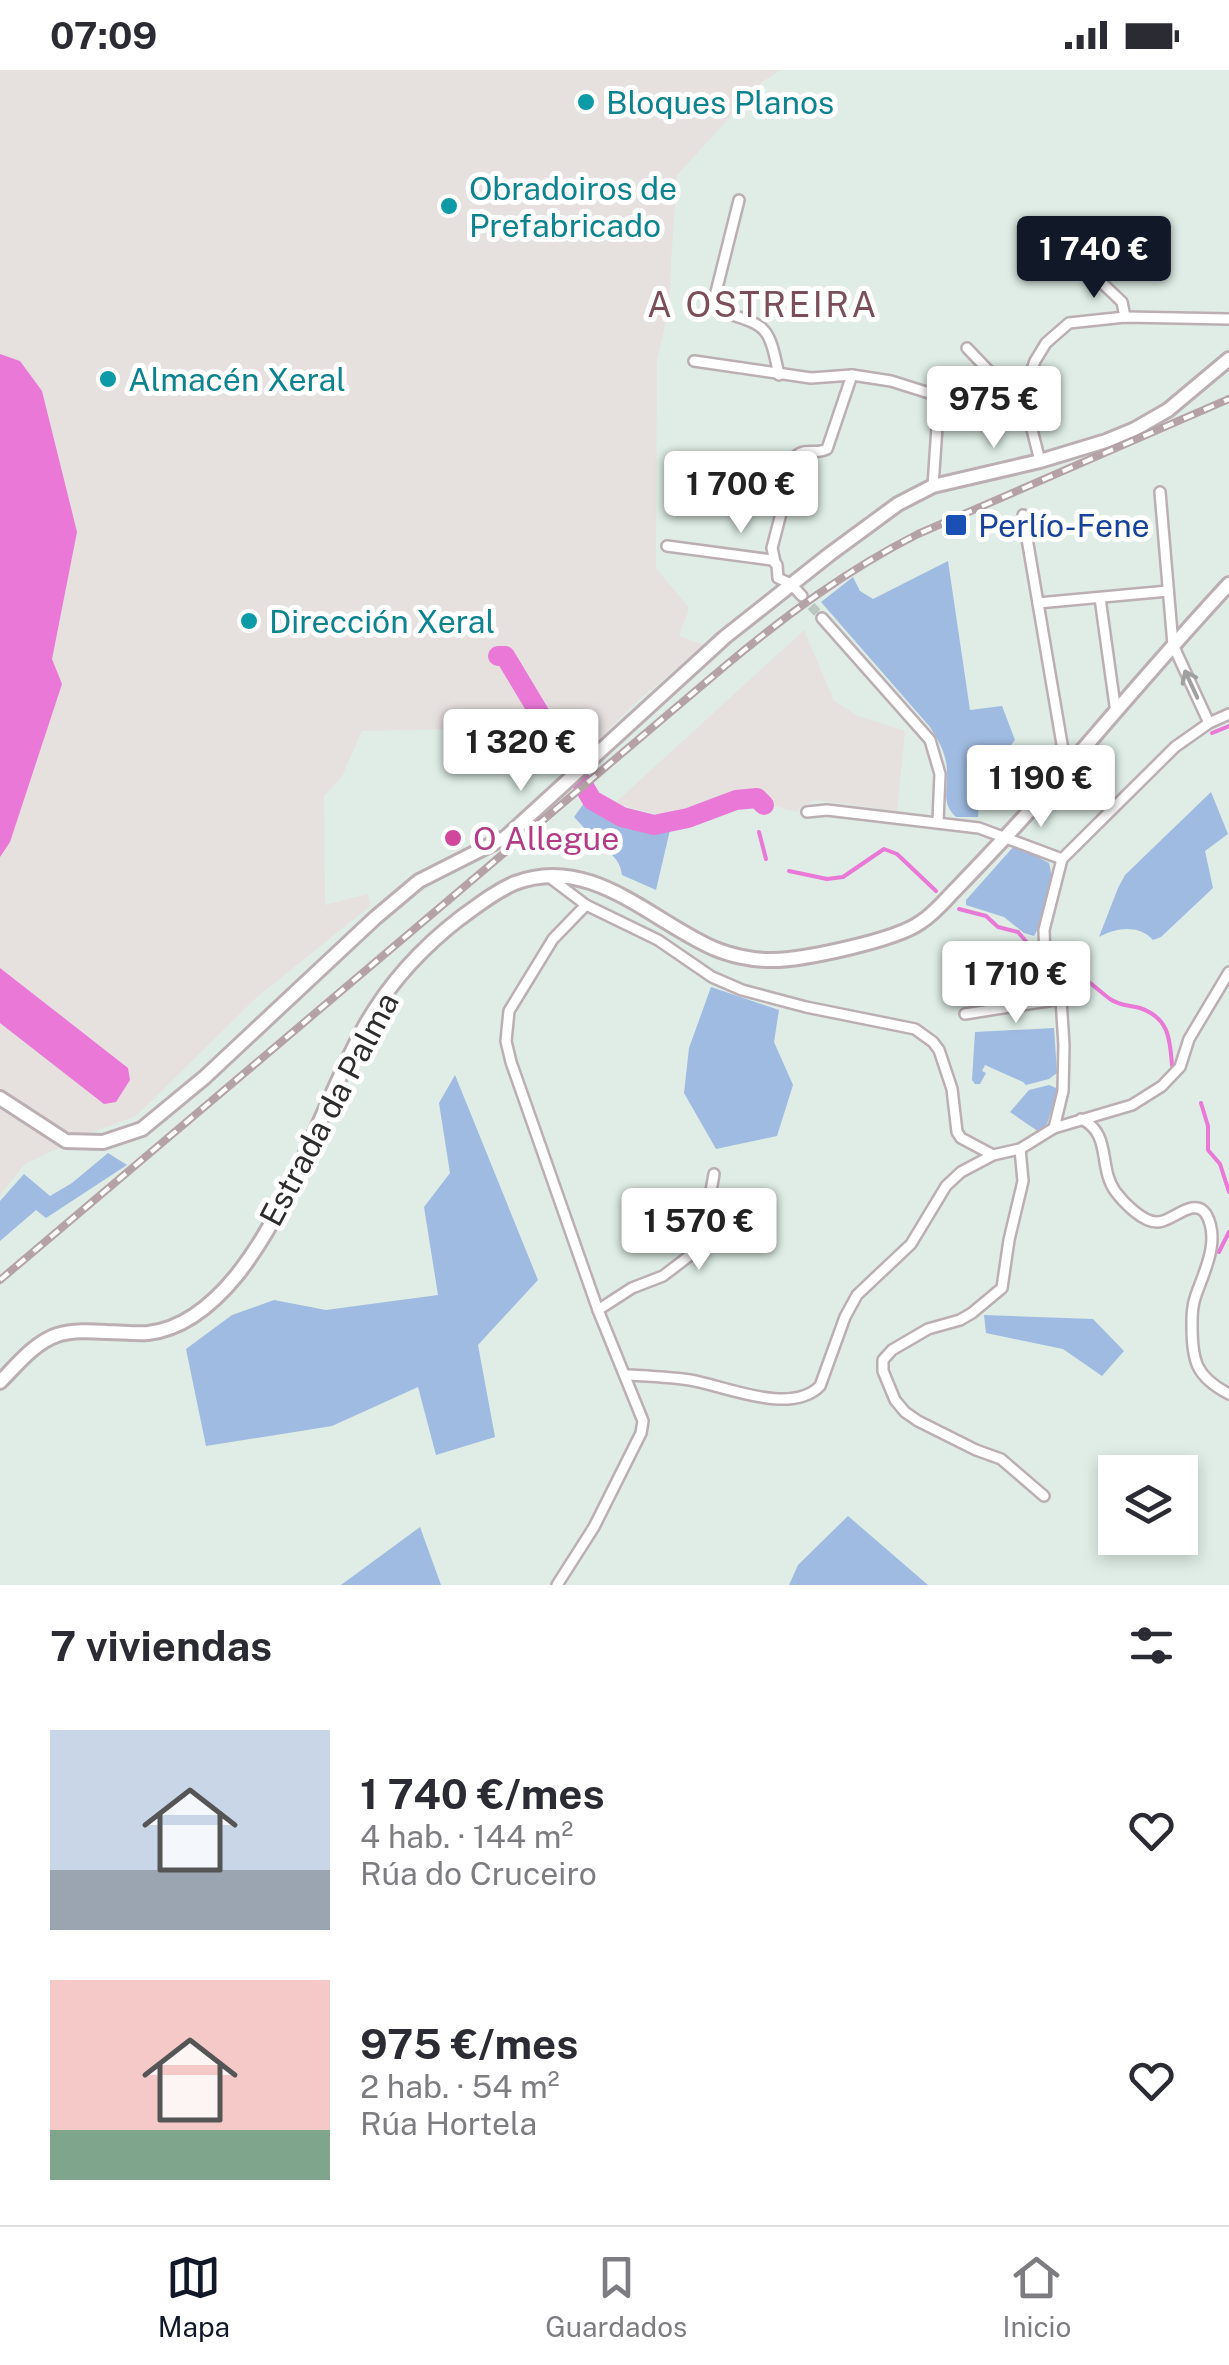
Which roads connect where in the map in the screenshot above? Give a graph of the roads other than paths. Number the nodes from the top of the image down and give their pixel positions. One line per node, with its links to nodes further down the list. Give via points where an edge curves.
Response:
1 (739, 200): 8 (street, via 713,304 759,324 771,339)
2 (1049, 238): 3 (street, via 1122,302)
3 (1124, 317): 4 (street); 11 (street, via 1069,323 1046,343)
4 (1229, 318)
5 (968, 348): 10 (street)
6 (1229, 359): 13 (street, via 1135,429)
7 (694, 361): 8 (street)
8 (780, 374): 9 (street)
9 (852, 375): 12 (street); 18 (street, via 828,449 796,456 772,548)
10 (1008, 391): 11 (street); 12 (street)
11 (1023, 394): 13 (street)
12 (939, 397): 14 (street)
13 (1040, 461): 14 (street)
14 (933, 486): 19 (street, via 898,504)
15 (1160, 492): 21 (street)
16 (1023, 515): 24 (street)
17 (666, 546): 18 (street)
18 (775, 562): 19 (street, via 778,578)
19 (791, 584): 22 (street); 40 (street, via 506,838 419,881 375,918 142,1130 104,1142 66,1141)
20 (1229, 584): 26 (street)
21 (1168, 591): 23 (street); 26 (street)
22 (802, 596)
23 (1100, 598): 24 (street); 27 (street)
24 (1038, 604): 30 (street, via 1064,750)
25 (822, 618): 32 (street, via 930,740 940,774)
26 (1172, 645): 27 (street); 29 (street, one-way to 26)
27 (1116, 712): 30 (street)
28 (1229, 714): 29 (street)
29 (1209, 723): 34 (street, via 1175,746)
30 (1074, 760): 33 (street)
31 (808, 812): 32 (street)
32 (938, 822): 33 (street)
33 (1006, 837): 34 (street); 35 (street, via 908,930 769,960 717,950 605,888)
34 (1062, 859): 38 (street, via 1044,930)
35 (545, 875): 36 (street); 48 (street, Estrada da Palma, via 490,896 401,974 367,1022 258,1246 214,1299 189,1318 148,1333 53,1336)
36 (586, 905): 44 (street, via 742,990 915,1029 939,1050 957,1132); 46 (street, via 552,939 514,1001 506,1041)
37 (1229, 972): 41 (street, via 1180,1067 1162,1086)
38 (1061, 1000): 39 (street); 42 (street, via 1063,1091)
39 (965, 1014)
40 (0, 1098)
41 (1081, 1120): 42 (street); 49 (street, via 1101,1136 1108,1179 1134,1210 1157,1222 1197,1208 1207,1216 1210,1255 1192,1309 1193,1357 1205,1378)
42 (1054, 1128): 43 (street)
43 (1020, 1149): 44 (street); 50 (street, via 1023,1181 1002,1288 960,1320 892,1350 882,1371 905,1412 1001,1459)
44 (993, 1155): 47 (street, via 946,1186 911,1244 857,1295 814,1392 747,1396 694,1381)
45 (714, 1174): 46 (street, via 701,1247)
46 (598, 1310): 47 (street)
47 (626, 1375): 51 (street, via 644,1421 642,1433)
48 (0, 1382)
49 (1229, 1394)
50 (1044, 1496)
51 (557, 1585)

